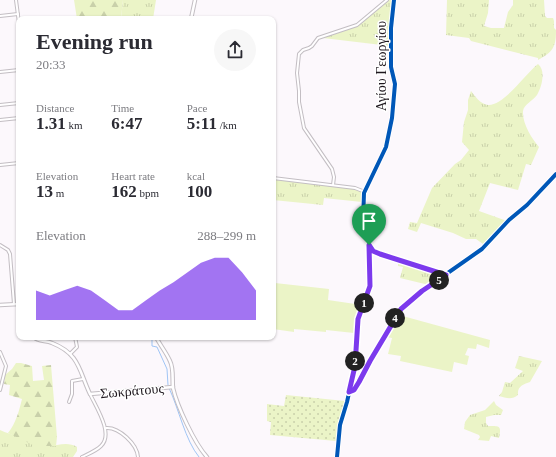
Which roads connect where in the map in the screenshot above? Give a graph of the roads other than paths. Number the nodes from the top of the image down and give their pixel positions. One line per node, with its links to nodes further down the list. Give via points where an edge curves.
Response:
1 (16, 0): 5 (street)
2 (195, 0): 7 (street)
3 (387, 0): 18 (street, via 357,25 318,38 312,46 299,54 297,73 304,128 332,169)
4 (394, 0): 19 (street, Αγίου Γεωργίου, via 390,67 395,84 392,118 386,147)
5 (18, 14): 6 (street)
6 (0, 16)
7 (192, 16)
8 (16, 70): 9 (street)
9 (0, 72)
10 (16, 102): 11 (street)
11 (0, 105)
12 (16, 118): 13 (street)
13 (0, 120)
14 (16, 163): 15 (street)
15 (0, 165)
16 (556, 174): 22 (street, via 482,249)
17 (276, 178): 18 (street)
18 (333, 185): 19 (street)
19 (365, 192): 21 (street, Αγίου Γεωργίου, via 363,222)
20 (0, 245): 23 (street, via 10,254)
21 (369, 245): 22 (street, via 373,251 380,254); 33 (street, Αγίου Γεωργίου, via 370,286 358,319 355,366)
22 (446, 275): 33 (street, via 401,309 354,390)
23 (14, 304): 24 (street)
24 (0, 305)
25 (38, 340): 29 (street, via 53,343)
26 (76, 340): 29 (street, via 76,347)
27 (158, 340): 31 (street, via 171,362)
28 (0, 352): 32 (street, via 6,366)
29 (70, 354): 30 (street, via 77,362)
30 (83, 379): 34 (street); 35 (street, via 72,380)
31 (173, 387): 34 (street, Σωκράτους); 39 (street, via 194,438)
32 (0, 390)
33 (349, 392): 40 (street, Αγίου Γεωργίου, via 340,425)
34 (90, 394): 36 (street)
35 (69, 402)
36 (106, 428): 37 (street, via 103,445); 38 (street, via 114,429 127,439 136,449)
37 (82, 457)
38 (138, 457)
39 (207, 457)
40 (337, 457)

